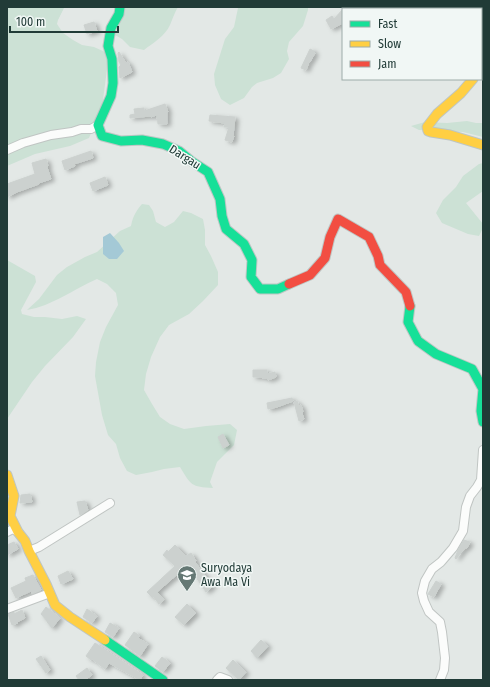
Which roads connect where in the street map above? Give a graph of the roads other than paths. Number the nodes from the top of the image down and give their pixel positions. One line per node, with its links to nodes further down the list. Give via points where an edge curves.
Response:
1 (120, 7): 3 (street, via 111,28 108,46 112,59 111,96)
2 (472, 80): 4 (street, via 427,127 428,131 435,134)
3 (98, 125): 5 (street, via 91,130 81,129 51,135); 6 (street, Dargau, via 102,136 121,141 142,140 179,150 208,172 220,199 226,229 244,244 252,260 251,277 260,289 278,289 310,275 325,258 338,219 369,237 380,265 406,292 410,305 408,322 418,341 436,354 472,369 483,389)
4 (483, 145)
5 (7, 150)
6 (483, 422)
7 (483, 450): 19 (street, via 481,480 466,507 463,531 453,548 432,569 422,593 429,612 440,622 445,658)
8 (7, 475): 11 (street, via 14,496 10,516)
9 (110, 503): 12 (street)
10 (7, 532): 11 (street, via 13,529)
11 (18, 532): 12 (street)
12 (29, 551): 13 (street)
13 (50, 593): 14 (street); 15 (street, via 55,605)
14 (7, 609)
15 (150, 676): 16 (street)
16 (163, 680)
17 (217, 680): 18 (street, via 220,677)
18 (228, 680)
19 (440, 680)

